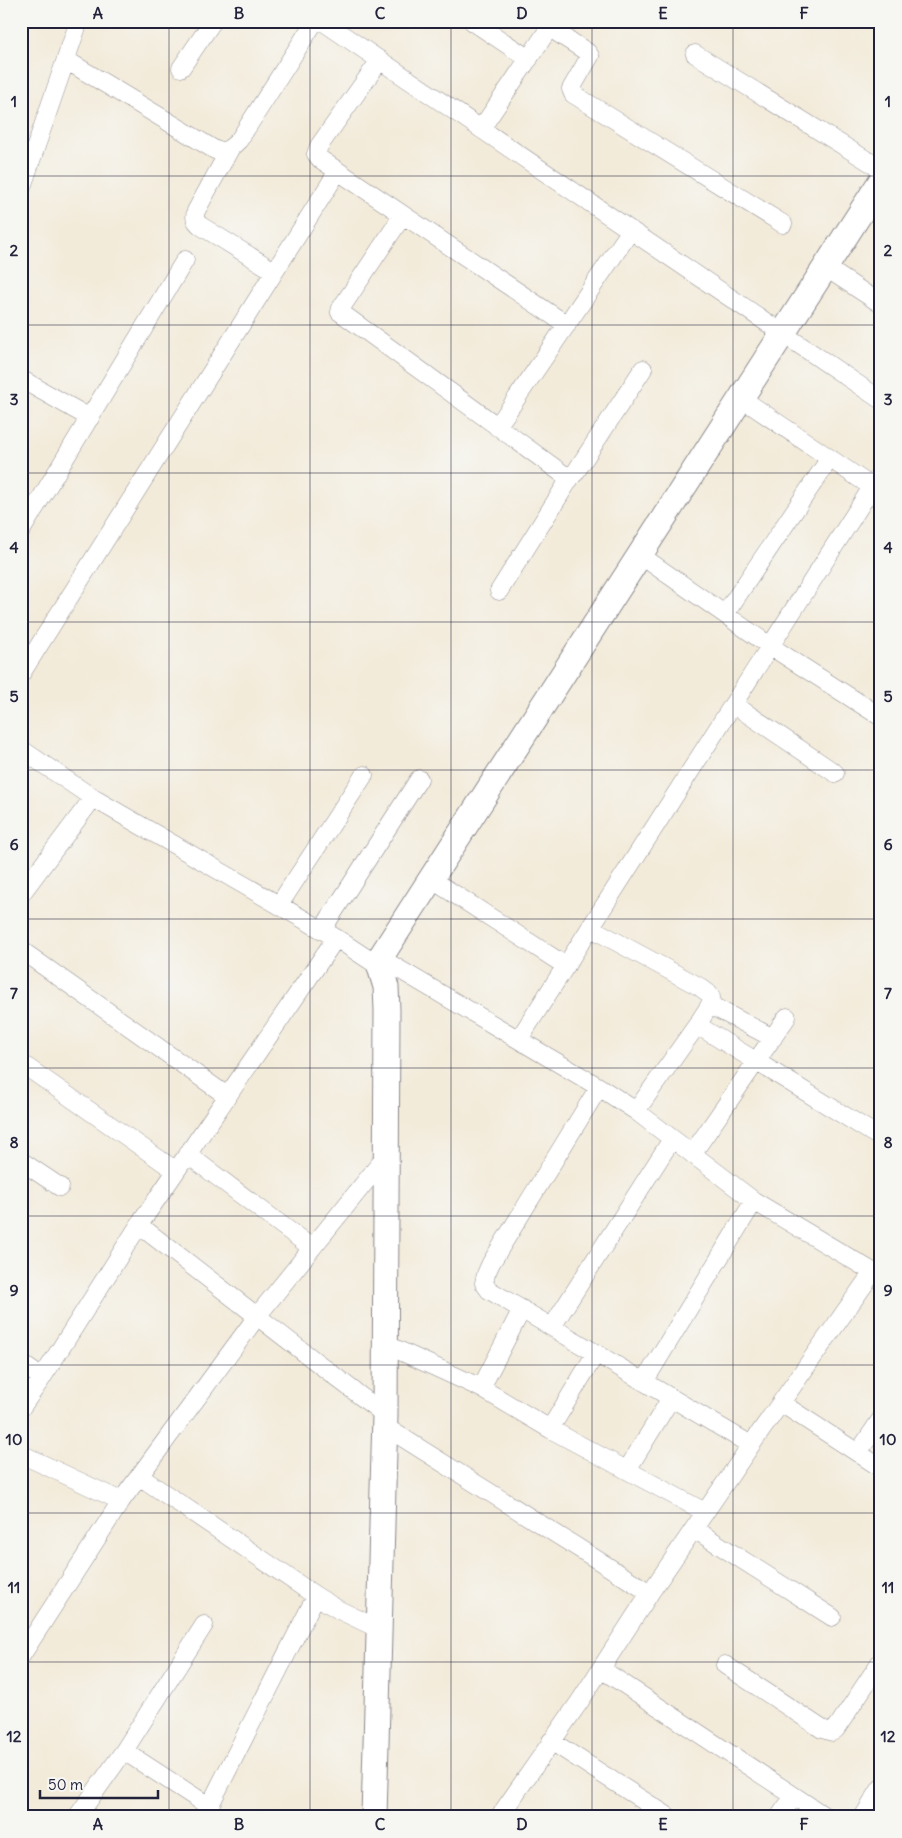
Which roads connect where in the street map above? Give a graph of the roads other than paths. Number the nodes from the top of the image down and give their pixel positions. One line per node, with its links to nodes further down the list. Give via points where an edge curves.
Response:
1 (79, 21): 9 (street)
2 (213, 21): 11 (street)
3 (315, 21): 13 (street, via 239,140)
4 (322, 21): 10 (street)
5 (472, 21): 8 (street)
6 (552, 25): 8 (street); 20 (street, via 590,56 573,84 573,94)
7 (695, 54): 15 (street)
8 (528, 59): 12 (street)
9 (66, 60): 13 (street, via 215,150); 14 (street)
10 (380, 60): 12 (street); 16 (street, via 316,150 320,159)
11 (181, 68)
12 (481, 128): 21 (street)
13 (230, 149): 24 (street, via 194,217 200,226)
14 (26, 161): 17 (street)
15 (881, 170)
16 (338, 171): 19 (street); 24 (street)
17 (21, 190)
18 (877, 194): 23 (street)
19 (403, 214): 26 (street); 33 (street, via 340,312)
20 (783, 224)
21 (631, 230): 26 (street); 27 (street)
22 (185, 260): 32 (street)
23 (825, 267): 25 (street); 27 (street)
24 (274, 271): 42 (street)
25 (881, 304)
26 (567, 325): 33 (street)
27 (783, 333): 30 (street); 31 (street)
28 (643, 369): 35 (street)
29 (21, 379): 32 (street)
30 (741, 398): 34 (street); 38 (street)
31 (881, 400)
32 (90, 418): 37 (street)
33 (497, 427): 35 (street)
34 (830, 458): 36 (street); 40 (street)
35 (571, 477): 39 (street)
36 (876, 480): 41 (street)
37 (21, 531)
38 (640, 555): 40 (street); 50 (street)
39 (499, 591)
40 (725, 614): 41 (street)
41 (770, 646): 43 (street); 44 (street)
42 (21, 674)
43 (733, 704): 46 (street); 53 (street)
44 (881, 717)
45 (21, 749): 49 (street)
46 (835, 773)
47 (364, 775): 52 (street)
48 (419, 779): 54 (street)
49 (93, 798): 51 (street); 52 (street)
50 (431, 879): 56 (street); 57 (street)
51 (21, 894)
52 (279, 905): 54 (street)
53 (591, 928): 57 (street); 58 (street, via 708,993)
54 (329, 934): 56 (street); 66 (street)
55 (21, 950): 66 (street)
56 (380, 962): 62 (street); 72 (street, via 386,987)
57 (566, 966): 62 (street)
58 (710, 1005): 60 (street); 61 (street)
59 (787, 1017): 61 (street)
60 (697, 1025): 63 (street); 67 (street)
61 (774, 1038): 63 (street)
62 (519, 1040): 65 (street)
63 (756, 1062): 68 (street); 71 (street)
64 (21, 1063): 74 (street)
65 (599, 1086): 67 (street); 80 (street, via 486,1274 484,1284 489,1290)
66 (227, 1096): 70 (street)
67 (636, 1111): 69 (street)
68 (881, 1138)
69 (672, 1139): 71 (street); 82 (street)
70 (187, 1154): 74 (street); 78 (street)
71 (692, 1154): 76 (street)
72 (387, 1155): 78 (street); 83 (street)
73 (21, 1161): 75 (street)
74 (176, 1171): 77 (street)
75 (60, 1187)
76 (754, 1201): 79 (street); 87 (street)
77 (139, 1225): 81 (street); 86 (street)
78 (312, 1248): 81 (street)
79 (877, 1266): 90 (street)
80 (522, 1309): 82 (street); 88 (street)
81 (258, 1315): 93 (street); 100 (street)
82 (552, 1327): 84 (street)
83 (385, 1344): 88 (street); 93 (street)
84 (596, 1353): 87 (street); 94 (street)
85 (21, 1363): 86 (street)
86 (42, 1378): 91 (street)
87 (644, 1382): 89 (street)
88 (481, 1388): 94 (street)
89 (671, 1398): 95 (street); 99 (street)
90 (781, 1403): 95 (street); 96 (street)
91 (21, 1408)
92 (881, 1419): 96 (street)
93 (385, 1420): 104 (street); 108 (street)
94 (550, 1429): 99 (street)
95 (751, 1445): 102 (street)
96 (858, 1453): 98 (street)
97 (21, 1454): 101 (street)
98 (881, 1468)
99 (627, 1470): 102 (street)
100 (140, 1476): 101 (street); 105 (street)
101 (121, 1500): 109 (street)
102 (705, 1512): 103 (street)
103 (694, 1529): 104 (street); 106 (street)
104 (650, 1593): 112 (street)
105 (316, 1596): 108 (street); 114 (street, via 211,1803 204,1803)
106 (832, 1617)
107 (204, 1625): 114 (street)
108 (379, 1628): 118 (street)
109 (21, 1656)
110 (881, 1661): 111 (street, via 832,1732 822,1729)
111 (726, 1665)
112 (601, 1669): 113 (street); 116 (street)
113 (551, 1741): 119 (street); 120 (street)
114 (124, 1751): 117 (street)
115 (881, 1788): 123 (street)
116 (794, 1796): 121 (street); 122 (street)
117 (77, 1817)
118 (374, 1817)
119 (499, 1817)
120 (669, 1817)
121 (779, 1817)
122 (826, 1817)
123 (863, 1817)

